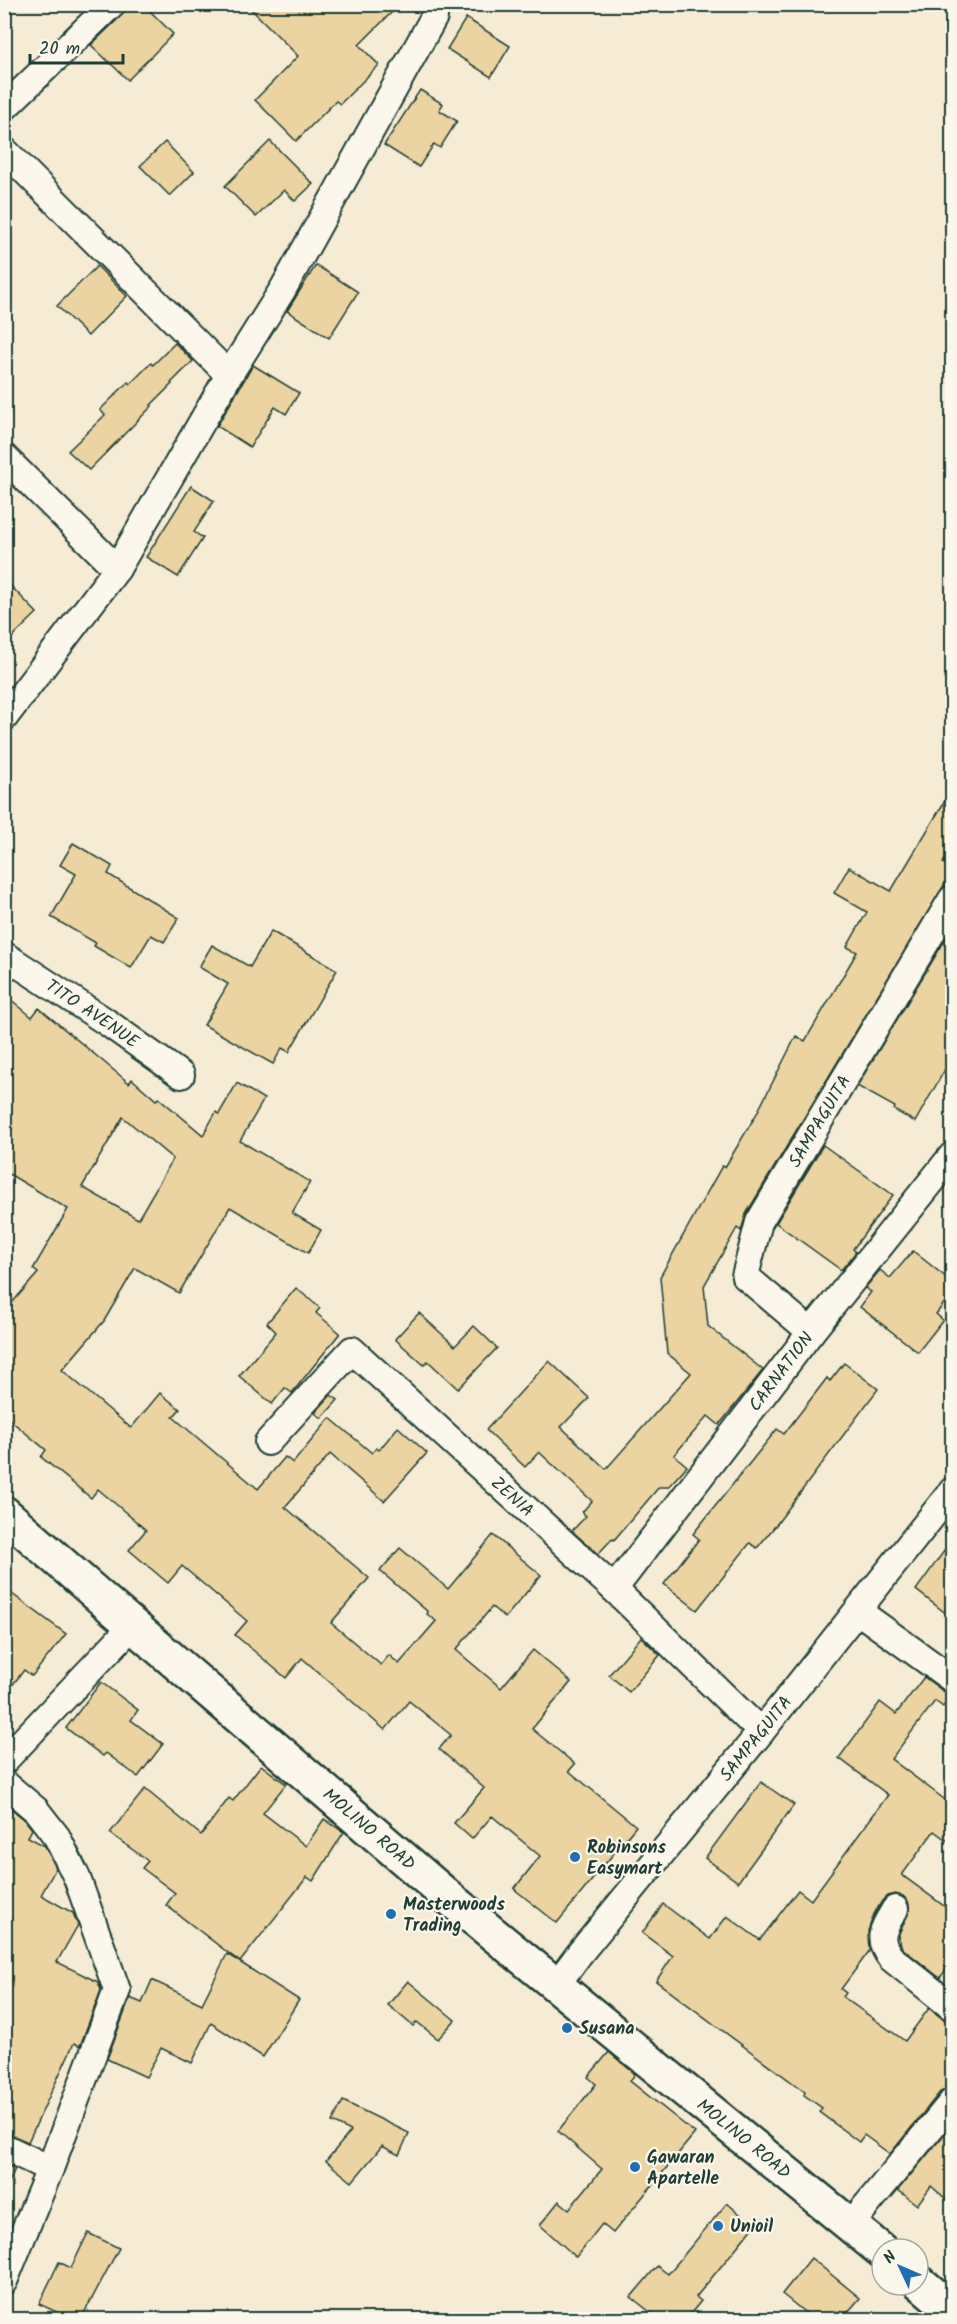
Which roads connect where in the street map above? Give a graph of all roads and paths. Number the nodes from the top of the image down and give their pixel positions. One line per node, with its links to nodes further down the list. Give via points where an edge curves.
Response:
1 (112, 4): 3 (street)
2 (430, 9): 5 (street, via 283,289)
3 (4, 108)
4 (4, 150): 5 (street)
5 (229, 375): 7 (street)
6 (4, 458): 7 (street)
7 (117, 569): 8 (street)
8 (4, 718)
9 (952, 899): 13 (street, SAMPAGUITA, via 759,1222 745,1276)
10 (4, 955): 11 (street, TITO AVENUE)
11 (181, 1075)
12 (952, 1156): 13 (street, CARNATION)
13 (812, 1332): 17 (street, CARNATION)
14 (268, 1442): 17 (street, ZENIA, via 352,1350)
15 (952, 1491): 18 (street, SAMPAGUITA)
16 (4, 1513): 19 (main road, MOLINO ROAD)
17 (614, 1589): 21 (street, ZENIA)
18 (858, 1611): 20 (street); 21 (street, SAMPAGUITA)
19 (133, 1625): 22 (street); 25 (main road, MOLINO ROAD, via 454,1902)
20 (952, 1679)
21 (761, 1732): 25 (street, SAMPAGUITA)
22 (4, 1761)
23 (4, 1783): 29 (street, via 36,1810 57,1837 77,1878 117,1990)
24 (895, 1909): 26 (street, via 881,1937 885,1951)
25 (557, 1984): 30 (main road, MOLINO ROAD)
26 (952, 2007)
27 (952, 2102): 30 (street)
28 (4, 2146): 29 (street)
29 (51, 2169): 32 (street)
30 (851, 2224): 31 (main road, MOLINO ROAD)
31 (870, 2241)
32 (4, 2281)
33 (930, 2291): 34 (main road)
34 (952, 2310)

